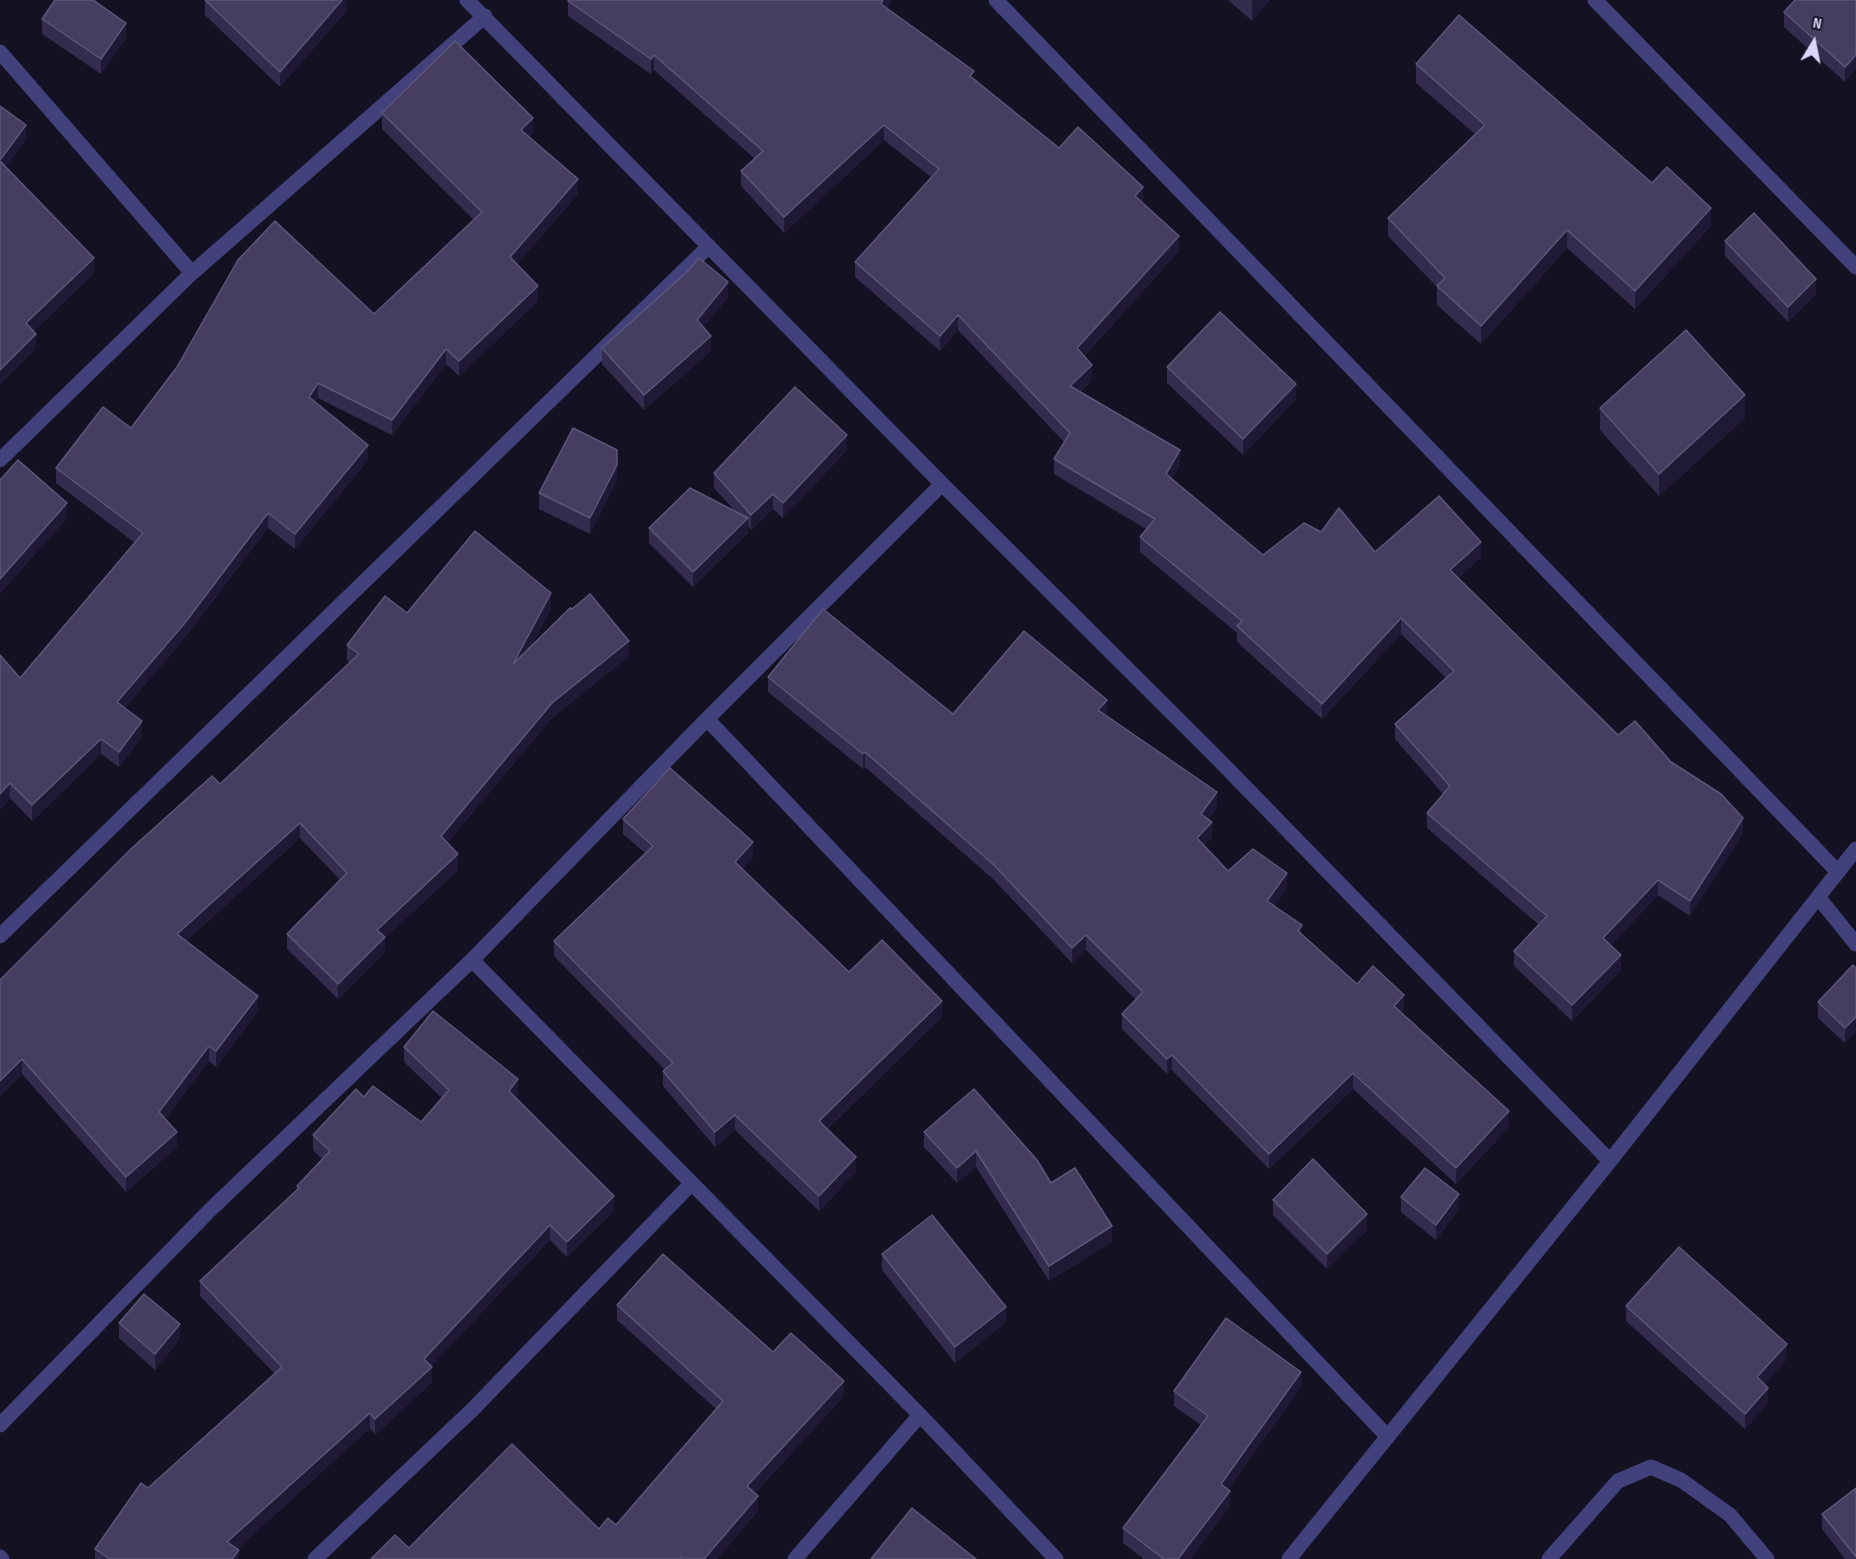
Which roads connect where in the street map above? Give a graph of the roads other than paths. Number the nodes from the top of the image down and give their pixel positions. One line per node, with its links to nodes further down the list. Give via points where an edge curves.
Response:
1 (467, 0): 4 (street)
2 (996, 0): 13 (street)
3 (1595, 0): 7 (street)
4 (485, 16): 6 (street); 8 (street)
5 (0, 52): 8 (street)
6 (709, 246): 10 (street); 15 (street)
7 (1856, 267)
8 (192, 273): 9 (street)
9 (0, 460)
10 (942, 484): 11 (street); 18 (street)
11 (707, 719): 17 (street); 22 (street)
12 (1856, 849): 13 (street)
13 (1838, 872): 14 (street)
14 (1818, 897): 16 (street); 18 (street)
15 (0, 936)
16 (1856, 944)
17 (472, 960): 19 (street); 21 (street, via 210,1210)
18 (1610, 1161): 22 (street)
19 (691, 1184): 20 (street); 23 (street, via 472,1410)
20 (920, 1415): 24 (street); 25 (street)
21 (0, 1425)
22 (1388, 1437): 26 (street)
23 (315, 1559)
24 (795, 1559)
25 (1056, 1559)
26 (1289, 1559)
27 (1549, 1559): 28 (street, via 1618,1481 1651,1467 1681,1480 1730,1515)
28 (1767, 1559)

